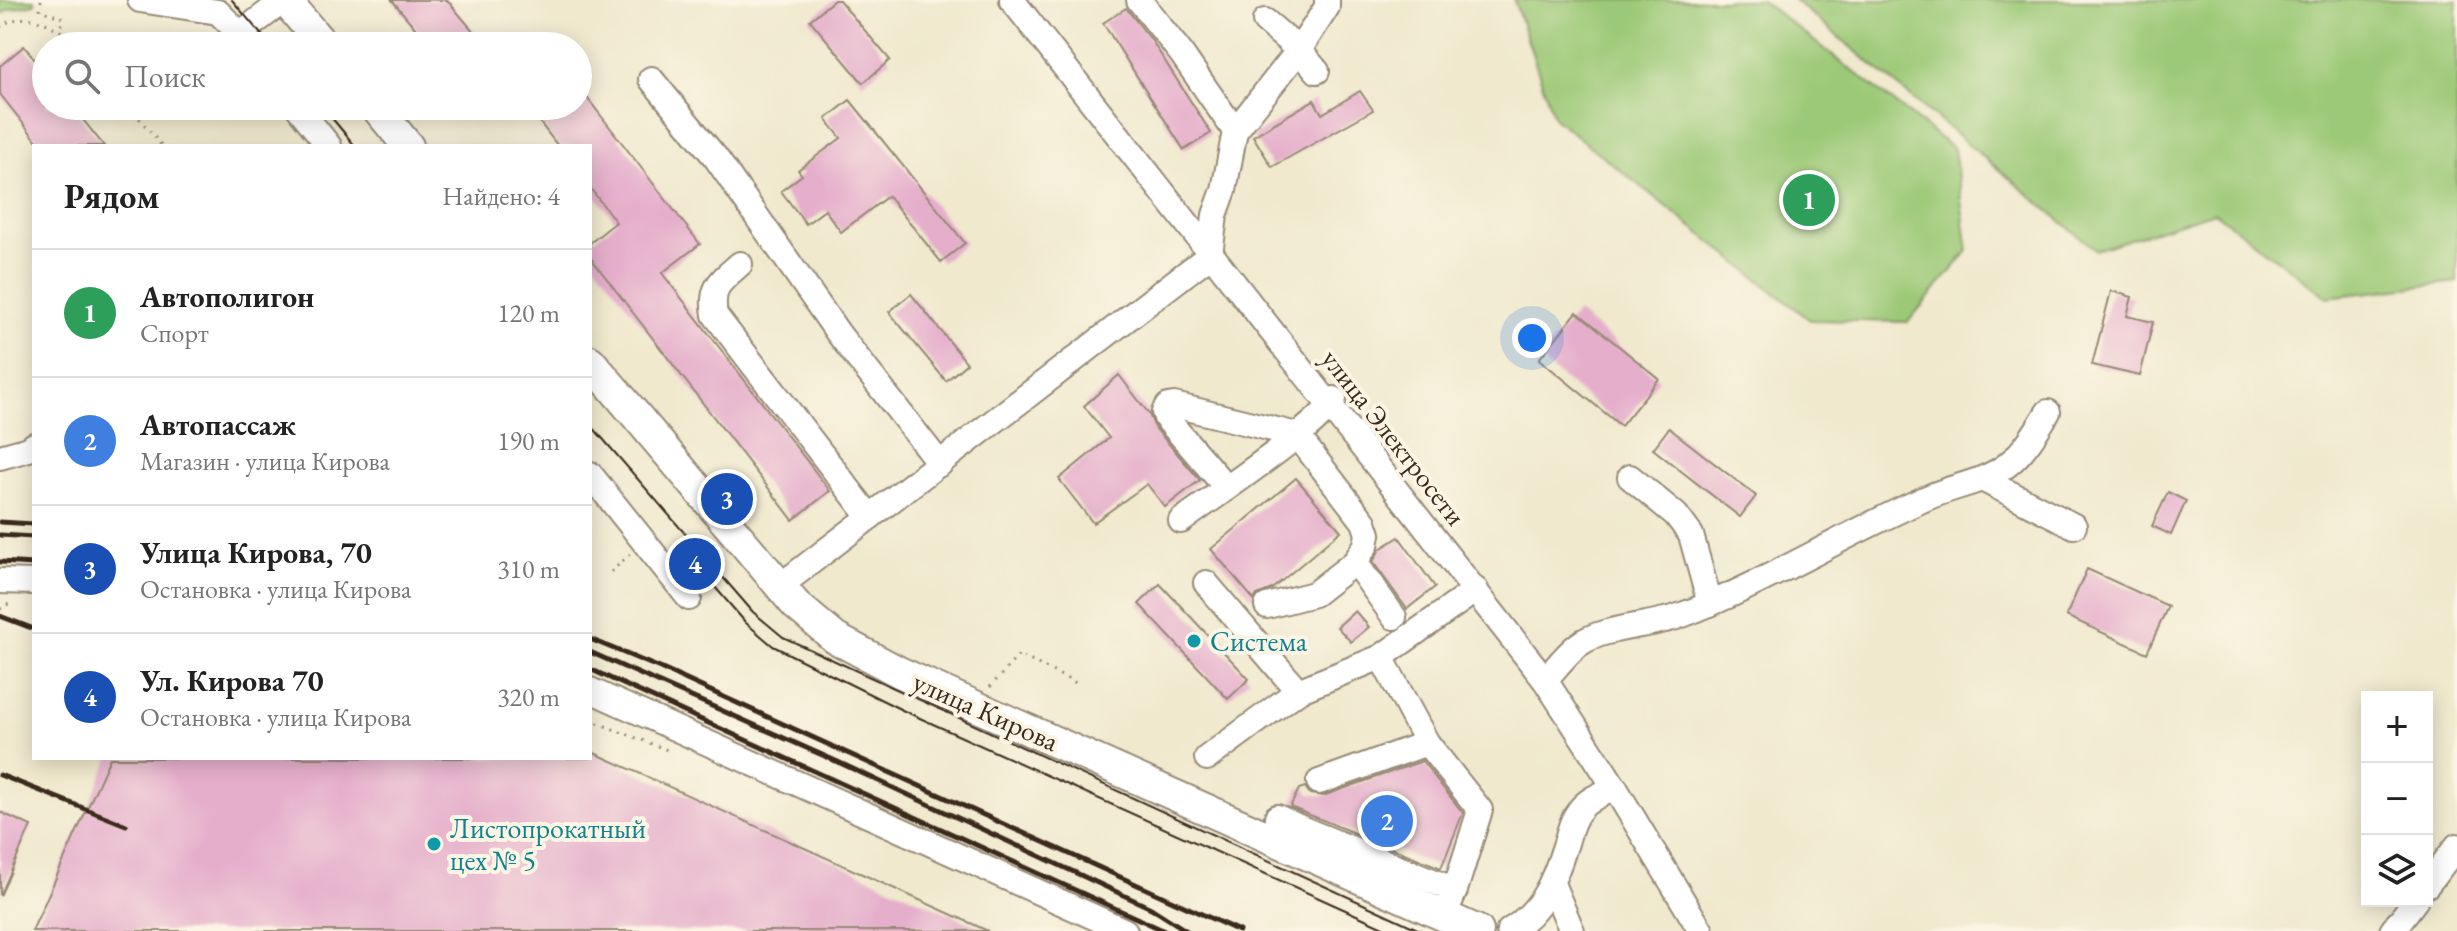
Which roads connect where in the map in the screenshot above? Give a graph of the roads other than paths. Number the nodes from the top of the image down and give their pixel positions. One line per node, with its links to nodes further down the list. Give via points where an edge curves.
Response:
1 (140, 0): 7 (street, via 218,12)
2 (284, 0): 8 (street); 9 (main road)
3 (1012, 0): 18 (street, улица Электросети)
4 (1139, 0): 15 (street)
5 (1327, 0): 10 (street)
6 (1265, 21): 10 (street)
7 (237, 32)
8 (253, 32)
9 (312, 32)
10 (1299, 50): 11 (street); 15 (street)
11 (1317, 71)
12 (651, 79): 26 (street, via 716,158 838,333)
13 (308, 120): 16 (street)
14 (387, 120): 17 (main road)
15 (1235, 131): 18 (street)
16 (327, 144)
17 (406, 144)
18 (1210, 255): 21 (street, улица Электросети); 26 (street)
19 (740, 264): 31 (street, via 717,285 715,315)
20 (592, 363): 38 (main road, улица Кирова)
21 (1332, 402): 23 (street); 39 (street, улица Электросети)
22 (2048, 412): 29 (street, via 2010,463)
23 (1297, 435): 30 (street); 30 (street, via 1168,406 1166,418); 34 (street, via 1364,522 1366,545)
24 (32, 447): 25 (street)
25 (0, 457)
26 (940, 464): 31 (street)
27 (592, 477): 40 (street)
28 (1630, 477): 41 (street, via 1676,515 1691,535)
29 (1984, 480): 33 (street); 41 (street, via 1931,496)
30 (1226, 487): 32 (street)
31 (870, 517): 38 (street)
32 (1181, 521)
33 (2074, 526)
34 (1355, 562): 42 (street, via 1314,594); 43 (street)
35 (0, 581): 36 (street)
36 (32, 582)
37 (1206, 583): 47 (street)
38 (780, 586): 53 (main road, улица Кирова, via 813,621 869,658)
39 (1476, 590): 44 (street); 45 (street, улица Электросети)
40 (689, 598)
41 (1710, 604): 45 (street, via 1644,627 1606,631 1578,645)
42 (1267, 606)
43 (1394, 617)
44 (1381, 657): 47 (street); 48 (street)
45 (1545, 680): 51 (street, улица Электросети)
46 (592, 691): 59 (street)
47 (1298, 691): 49 (street)
48 (1427, 743): 50 (street); 57 (street, via 1480,810)
49 (1207, 758)
50 (1319, 782)
51 (1615, 788): 56 (street, via 1579,810); 63 (street, улица Электросети)
52 (1277, 817): 53 (street)
53 (1301, 840): 57 (main road, улица Кирова)
54 (2457, 846): 55 (street)
55 (2433, 877)
56 (1553, 886): 61 (street, via 1523,923); 62 (street)
57 (1450, 903): 60 (main road, улица Кирова)
58 (2410, 907): 64 (street)
59 (1125, 931)
60 (1478, 931)
61 (1509, 931)
62 (1572, 931)
63 (1701, 931)
64 (2392, 931)

